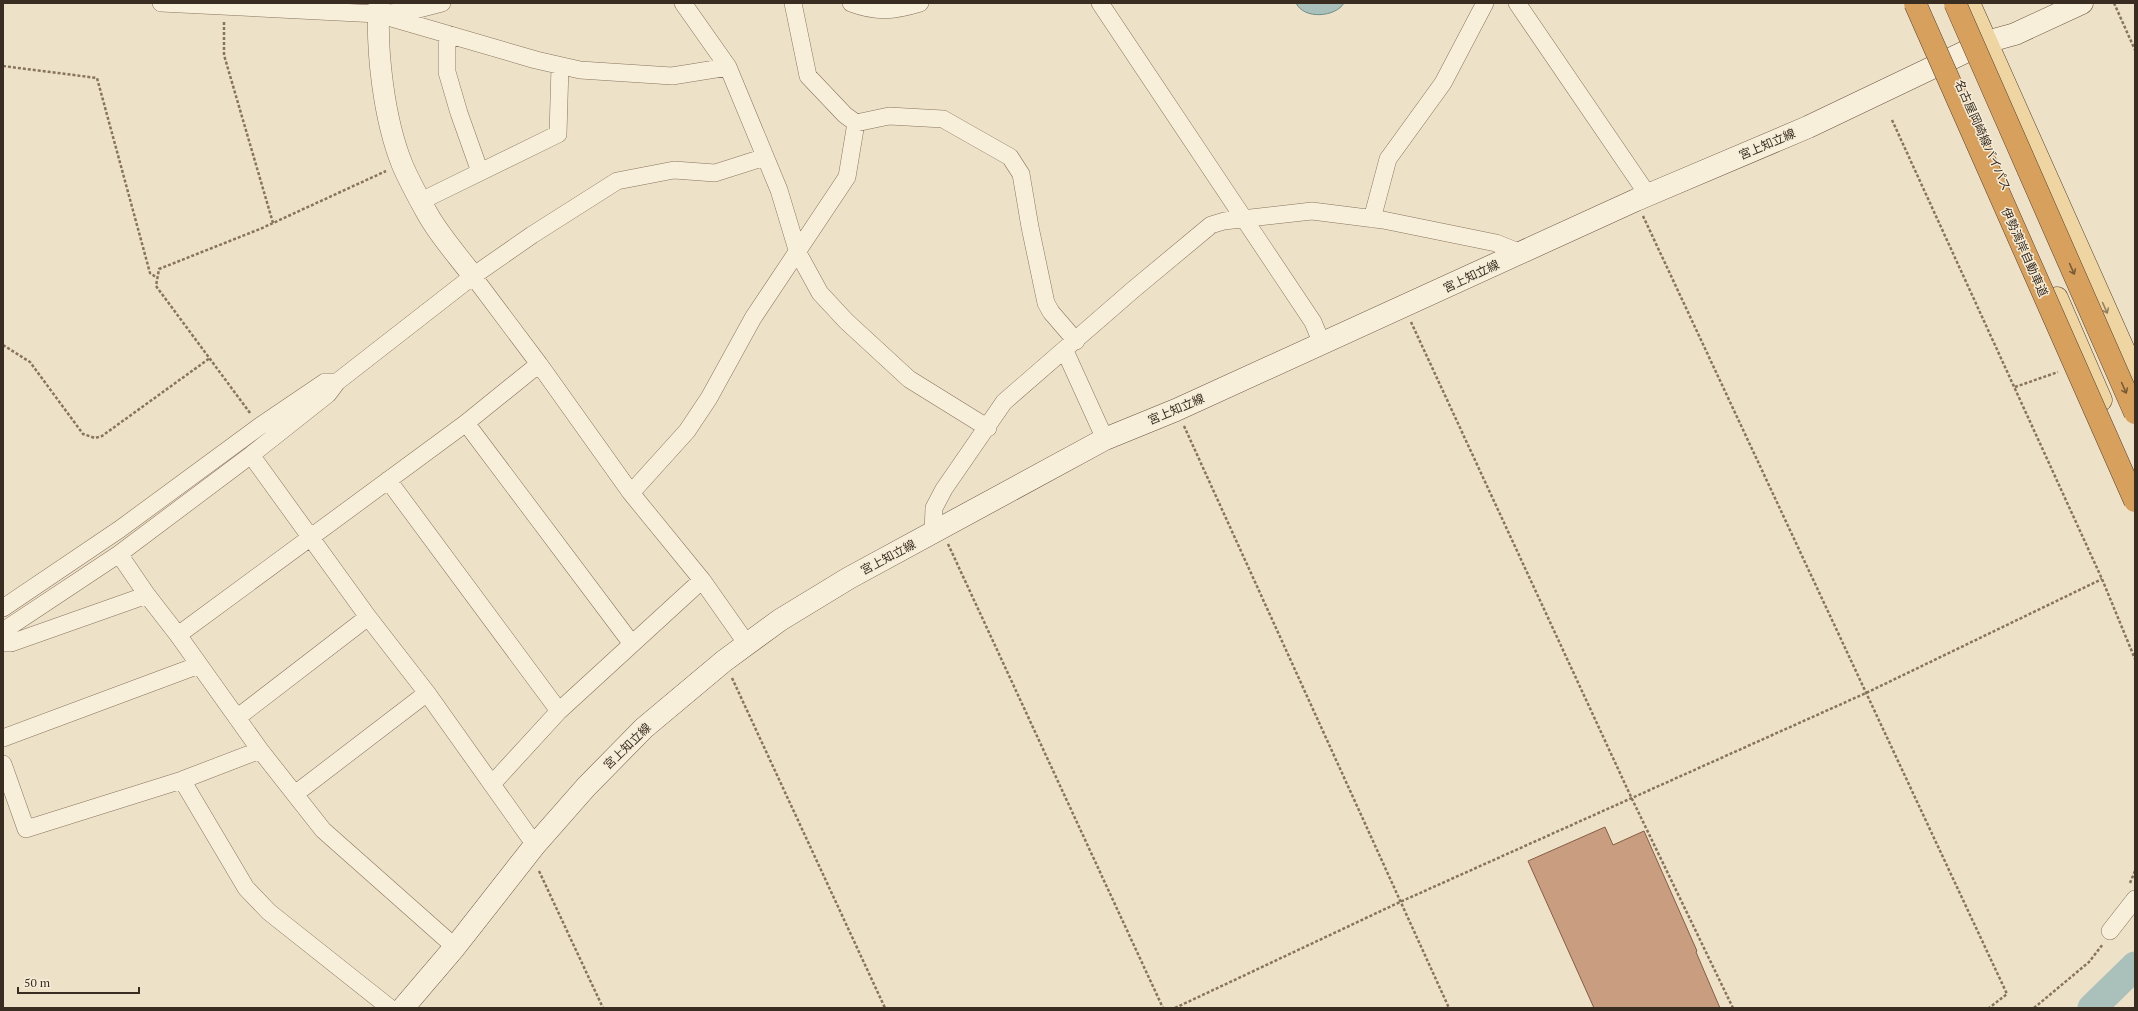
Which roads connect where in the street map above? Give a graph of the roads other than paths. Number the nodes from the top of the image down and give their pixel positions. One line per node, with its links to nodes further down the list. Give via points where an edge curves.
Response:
1 (162, 3): 15 (street, via 203,6)
2 (442, 3): 15 (street, via 411,11)
3 (683, 3): 20 (street)
4 (793, 3): 21 (street, via 808,76)
5 (851, 3): 6 (street, via 874,10 894,10)
6 (920, 3)
7 (1100, 3): 27 (street)
8 (1485, 3): 26 (street, via 1443,83 1388,159)
9 (1517, 3): 24 (street)
10 (1916, 3): 44 (highway, 伊勢湾岸自動車道, bridge)
11 (1925, 3): 18 (main road, 名古屋岡崎線バイパス)
12 (1955, 3): 36 (highway, one-way to 36, bridge)
13 (1969, 3): 17 (main road)
14 (2082, 3): 17 (main road, 宮上知立線, via 2015,34)
15 (379, 8): 16 (street); 25 (street, via 378,44 390,121 402,164)
16 (447, 34): 19 (street); 23 (street, via 447,72)
17 (1986, 42): 18 (main road, 宮上知立線); 34 (main road, one-way to 34)
18 (1949, 58): 24 (main road, 宮上知立線, via 1808,127); 42 (main road, 名古屋岡崎線バイパス, via 2086,362)
19 (560, 66): 20 (street, via 580,70 672,76); 23 (street, via 558,134)
20 (728, 67): 22 (street)
21 (856, 123): 28 (street, via 848,177 814,225); 32 (street, via 889,116 943,119 1010,157 1021,174 1046,302)
22 (765, 157): 28 (street, via 780,190); 30 (street, via 715,173 674,170 617,181)
23 (480, 172): 25 (street)
24 (1642, 197): 29 (main road, 宮上知立線)
25 (421, 201): 30 (street)
26 (1372, 219): 27 (street, via 1312,211); 29 (street, via 1496,243)
27 (1244, 220): 31 (street, via 1313,322); 32 (street, via 1224,221 1211,225)
28 (798, 253): 38 (street, via 820,292 858,332 909,379); 43 (street, via 753,318 709,398 687,431)
29 (1521, 253): 31 (main road, 宮上知立線)
30 (473, 276): 33 (street); 35 (street)
31 (1322, 344): 39 (main road, 宮上知立線)
32 (1071, 346): 38 (street, via 1004,402); 39 (street)
33 (539, 364): 37 (street); 43 (street)
34 (2135, 375)
35 (337, 382): 40 (street, via 328,394); 50 (street, via 325,382 260,426 120,529)
36 (2135, 413)
37 (466, 423): 41 (street); 55 (street)
38 (988, 428): 45 (street, via 944,488 934,508)
39 (1105, 439): 45 (main road, 宮上知立線)
40 (251, 455): 46 (street); 47 (street)
41 (388, 480): 46 (street); 59 (street)
42 (2135, 488)
43 (631, 493): 48 (street)
44 (2135, 501)
45 (937, 531): 56 (main road, 宮上知立線, via 849,578 780,620)
46 (310, 536): 51 (street); 53 (street)
47 (119, 554): 49 (street); 52 (street)
48 (702, 580): 55 (street); 56 (street)
49 (146, 594): 53 (street); 54 (street, via 11,643)
50 (3, 608)
51 (368, 617): 58 (street); 60 (street)
52 (3, 631)
53 (178, 635): 57 (street)
54 (3, 643)
55 (632, 644): 59 (street)
56 (747, 644): 67 (main road, 宮上知立線, via 644,728 586,787)
57 (199, 665): 60 (street); 61 (street)
58 (427, 693): 65 (street); 66 (street)
59 (559, 711): 65 (street)
60 (238, 717): 62 (street)
61 (3, 738)
62 (260, 750): 64 (street); 66 (street)
63 (3, 764): 64 (street, via 26,829)
64 (182, 780): 71 (street, via 246,888 269,912)
65 (492, 784): 67 (street)
66 (295, 794): 70 (street, via 323,830)
67 (535, 845): 70 (main road, 宮上知立線)
68 (2132, 892): 69 (street)
69 (2110, 931)
70 (455, 947): 72 (main road, 宮上知立線)
71 (390, 1008)
72 (403, 1008)

